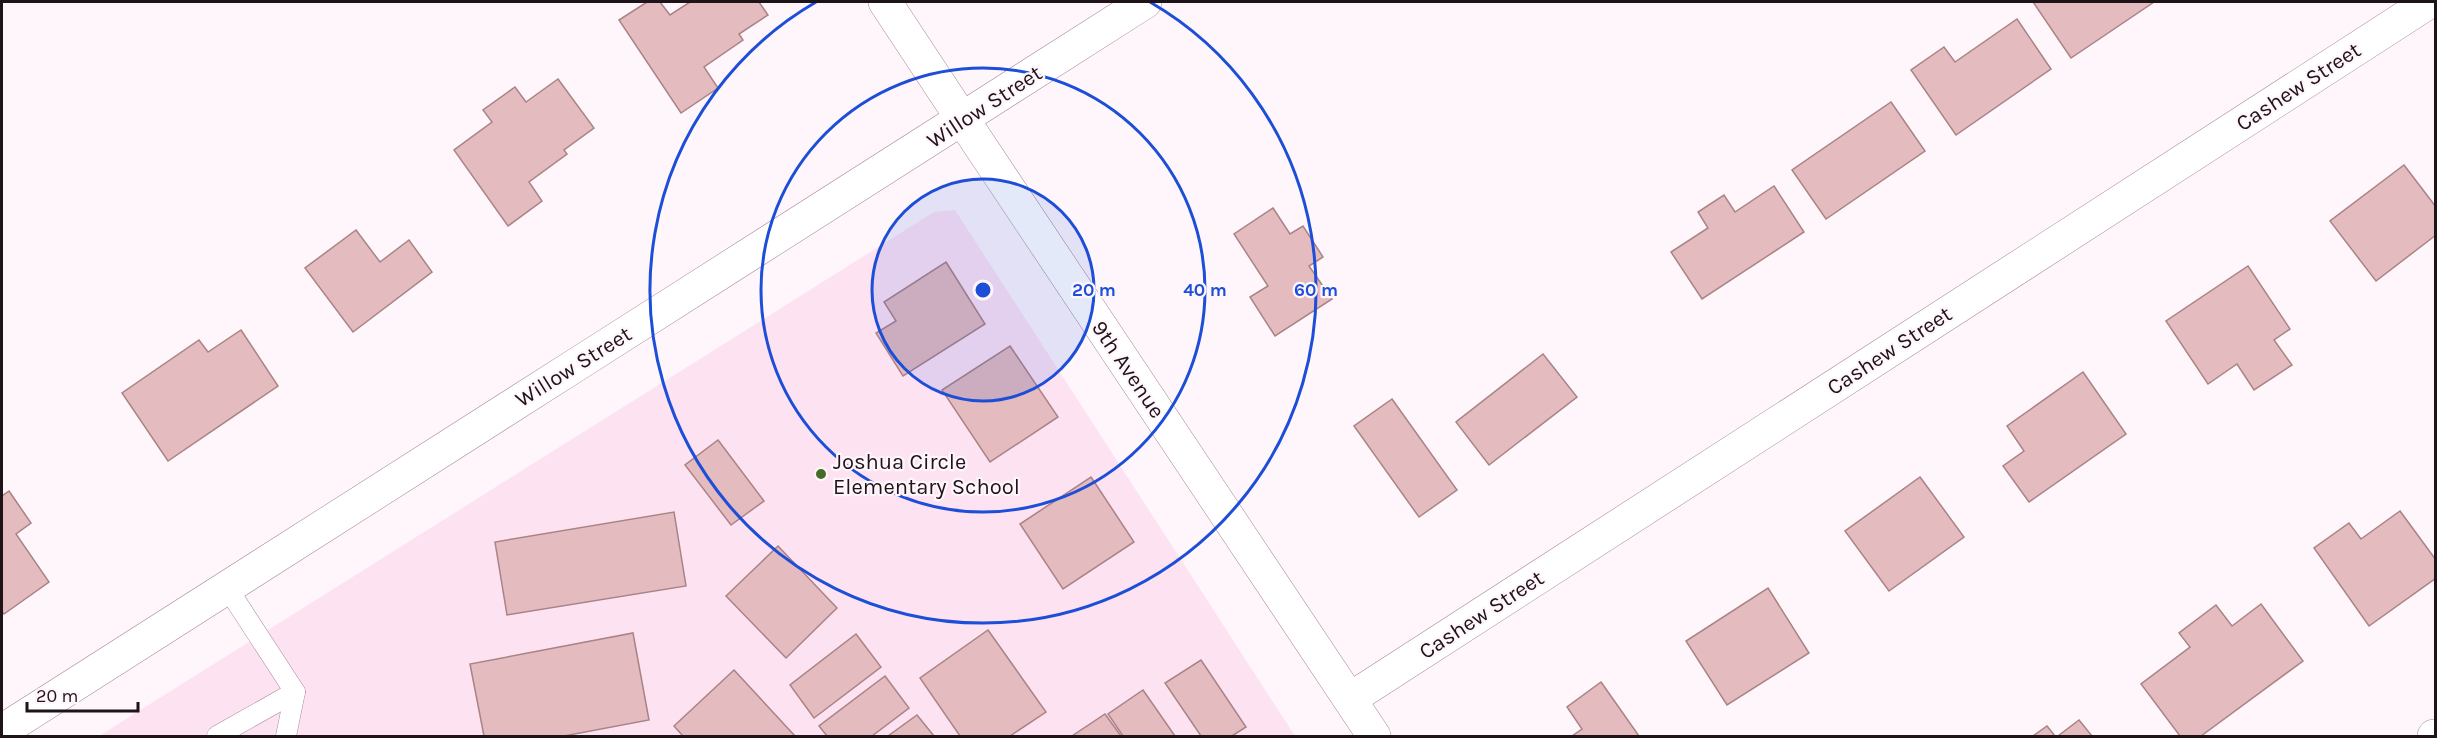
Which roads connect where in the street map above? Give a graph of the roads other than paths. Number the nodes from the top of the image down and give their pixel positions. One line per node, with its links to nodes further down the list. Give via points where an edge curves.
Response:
1 (885, 2): 4 (street, 9th Avenue)
2 (1145, 2): 4 (street, Willow Street)
3 (2429, 2): 7 (street, Cashew Street)
4 (963, 120): 5 (street, Willow Street); 7 (street, 9th Avenue)
5 (226, 586): 6 (lane); 8 (street, Willow Street)
6 (295, 692): 9 (lane); 10 (lane)
7 (1350, 699): 11 (street, 9th Avenue)
8 (2, 731)
9 (217, 736)
10 (286, 736)
11 (1374, 736)

